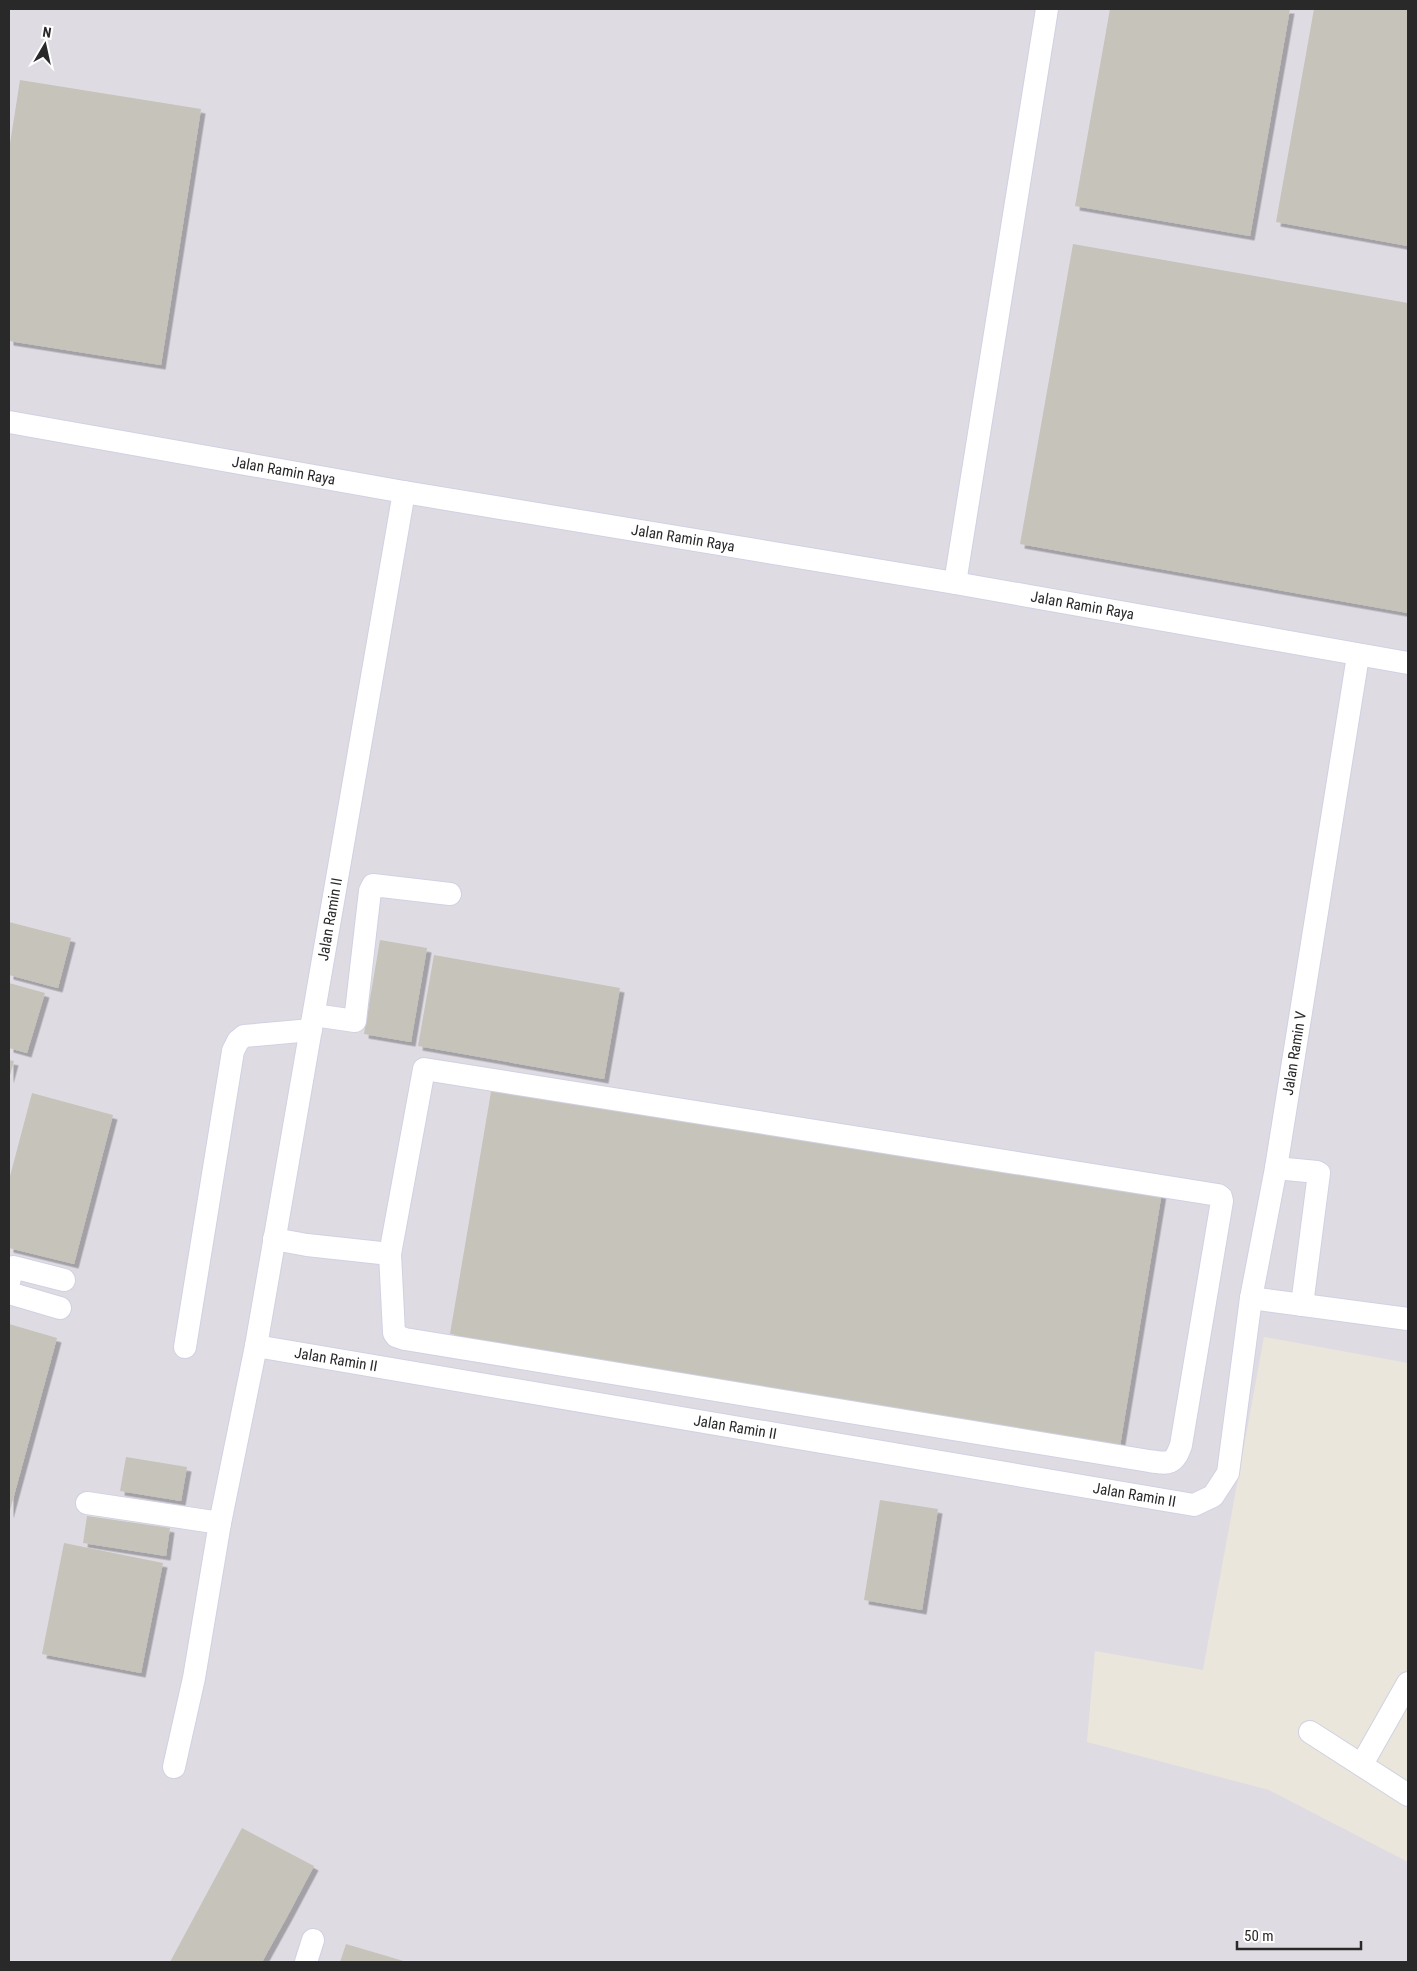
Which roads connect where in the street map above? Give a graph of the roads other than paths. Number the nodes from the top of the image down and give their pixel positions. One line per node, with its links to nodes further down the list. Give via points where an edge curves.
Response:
1 (1047, 9): 4 (lane)
2 (9, 422): 3 (lane, Jalan Ramin Raya)
3 (404, 492): 4 (lane, Jalan Ramin Raya); 8 (lane, Jalan Ramin II)
4 (955, 583): 5 (lane, Jalan Ramin Raya)
5 (1358, 656): 6 (lane); 9 (lane, Jalan Ramin V)
6 (1408, 664)
7 (450, 894): 8 (lane, via 377,885 371,887 354,1030)
8 (313, 1022): 10 (lane, Jalan Ramin II); 19 (lane, via 244,1036 233,1051)
9 (1276, 1168): 15 (lane, Jalan Ramin V); 16 (lane, via 1319,1173)
10 (274, 1238): 11 (lane); 20 (lane, Jalan Ramin II)
11 (390, 1254): 11 (lane, via 393,1328 396,1336 405,1339 1168,1463 1176,1457 1185,1427 1222,1201 1218,1195 424,1069)
12 (64, 1280): 13 (lane, via 13,1267)
13 (9, 1282)
14 (9, 1293): 17 (lane)
15 (1252, 1298): 16 (lane); 21 (lane, Jalan Ramin V, via 1228,1473)
16 (1302, 1305): 18 (lane)
17 (60, 1308)
18 (1408, 1319)
19 (186, 1346)
20 (256, 1346): 21 (lane, Jalan Ramin II, via 1194,1505); 23 (lane, Jalan Ramin II)
21 (1213, 1496)
22 (87, 1503): 23 (lane)
23 (220, 1523): 27 (lane, Jalan Ramin II, via 194,1678)
24 (1408, 1682): 26 (lane)
25 (1310, 1732): 26 (lane)
26 (1362, 1764): 28 (lane)
27 (174, 1767)
28 (1408, 1795)
29 (314, 1940): 30 (lane)
30 (306, 1962)

